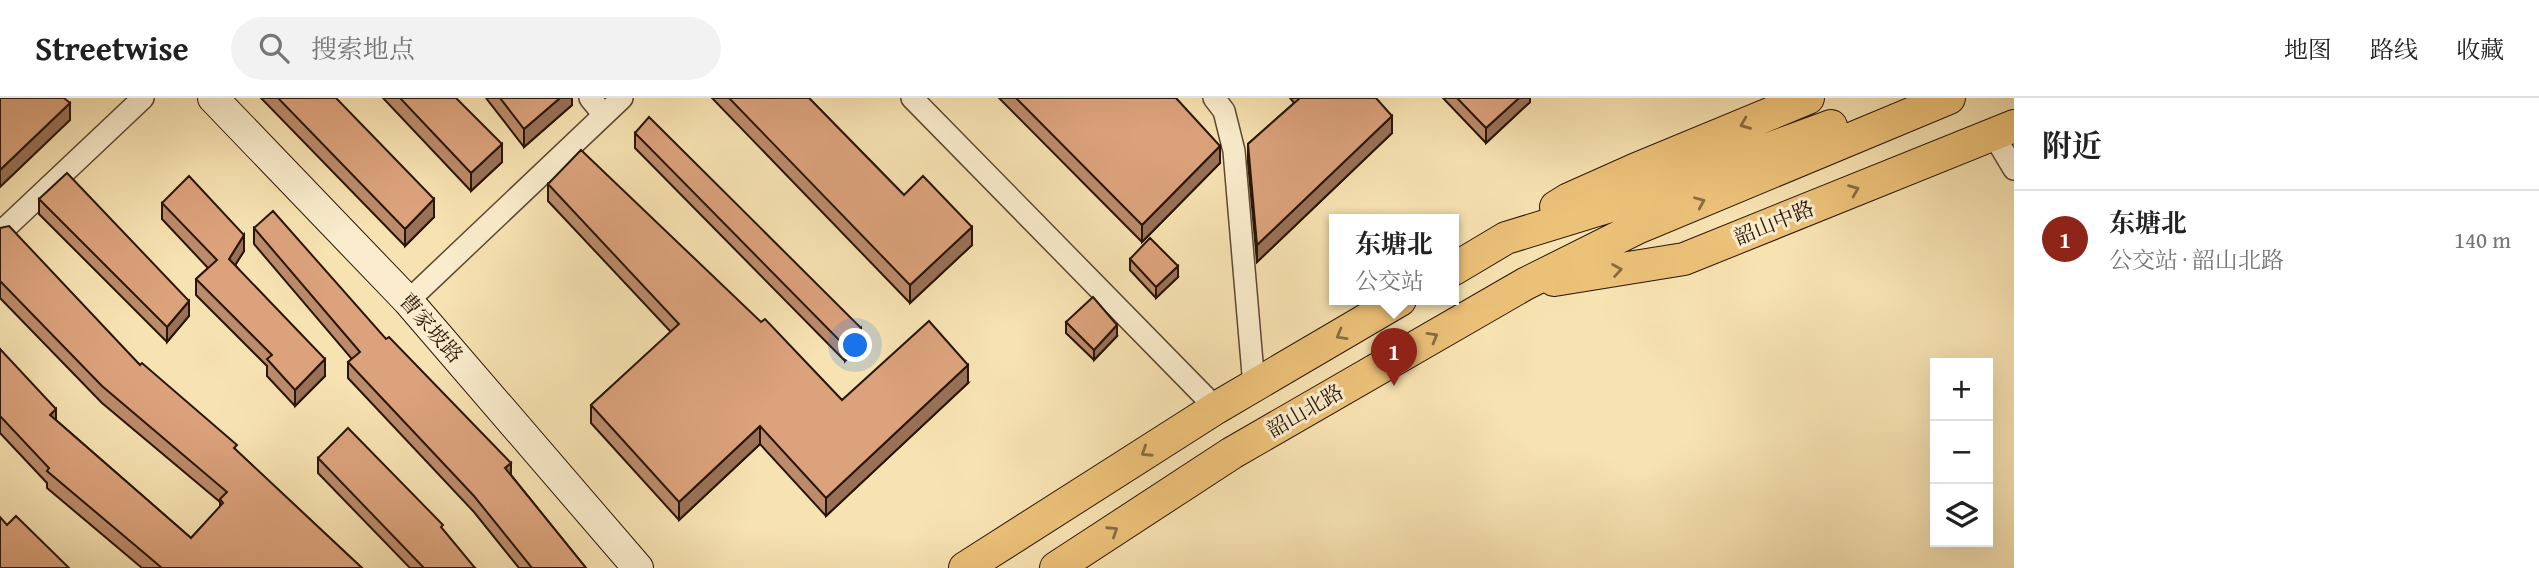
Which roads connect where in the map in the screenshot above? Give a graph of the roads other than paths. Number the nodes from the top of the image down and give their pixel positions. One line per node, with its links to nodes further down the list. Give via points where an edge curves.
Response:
1 (143, 98): 14 (street)
2 (213, 98): 18 (street, 曹家坡路)
3 (590, 98): 10 (street)
4 (622, 98): 10 (street)
5 (912, 98): 21 (street)
6 (1214, 98): 20 (street, via 1224,111 1234,151)
7 (1808, 98): 15 (main road, one-way to 15, via 1569,199)
8 (1902, 98): 13 (main road)
9 (1949, 98): 13 (main road, one-way to 9)
10 (604, 115): 18 (street)
11 (2004, 130): 12 (street); 17 (main road, 韶山中路, one-way to 11, via 1684,259)
12 (2014, 169)
13 (1633, 214): 15 (main road); 17 (main road, 韶山北路)
14 (0, 233)
15 (1506, 238): 16 (main road)
16 (1459, 266)
17 (1525, 284): 24 (main road, 韶山北路, one-way to 17, via 1232,453)
18 (408, 301): 22 (street, 曹家坡路)
19 (1392, 305): 20 (main road, one-way to 20)
20 (1254, 386): 21 (main road)
21 (1216, 408): 23 (main road, one-way to 23)
22 (638, 568)
23 (965, 568)
24 (1056, 568)

